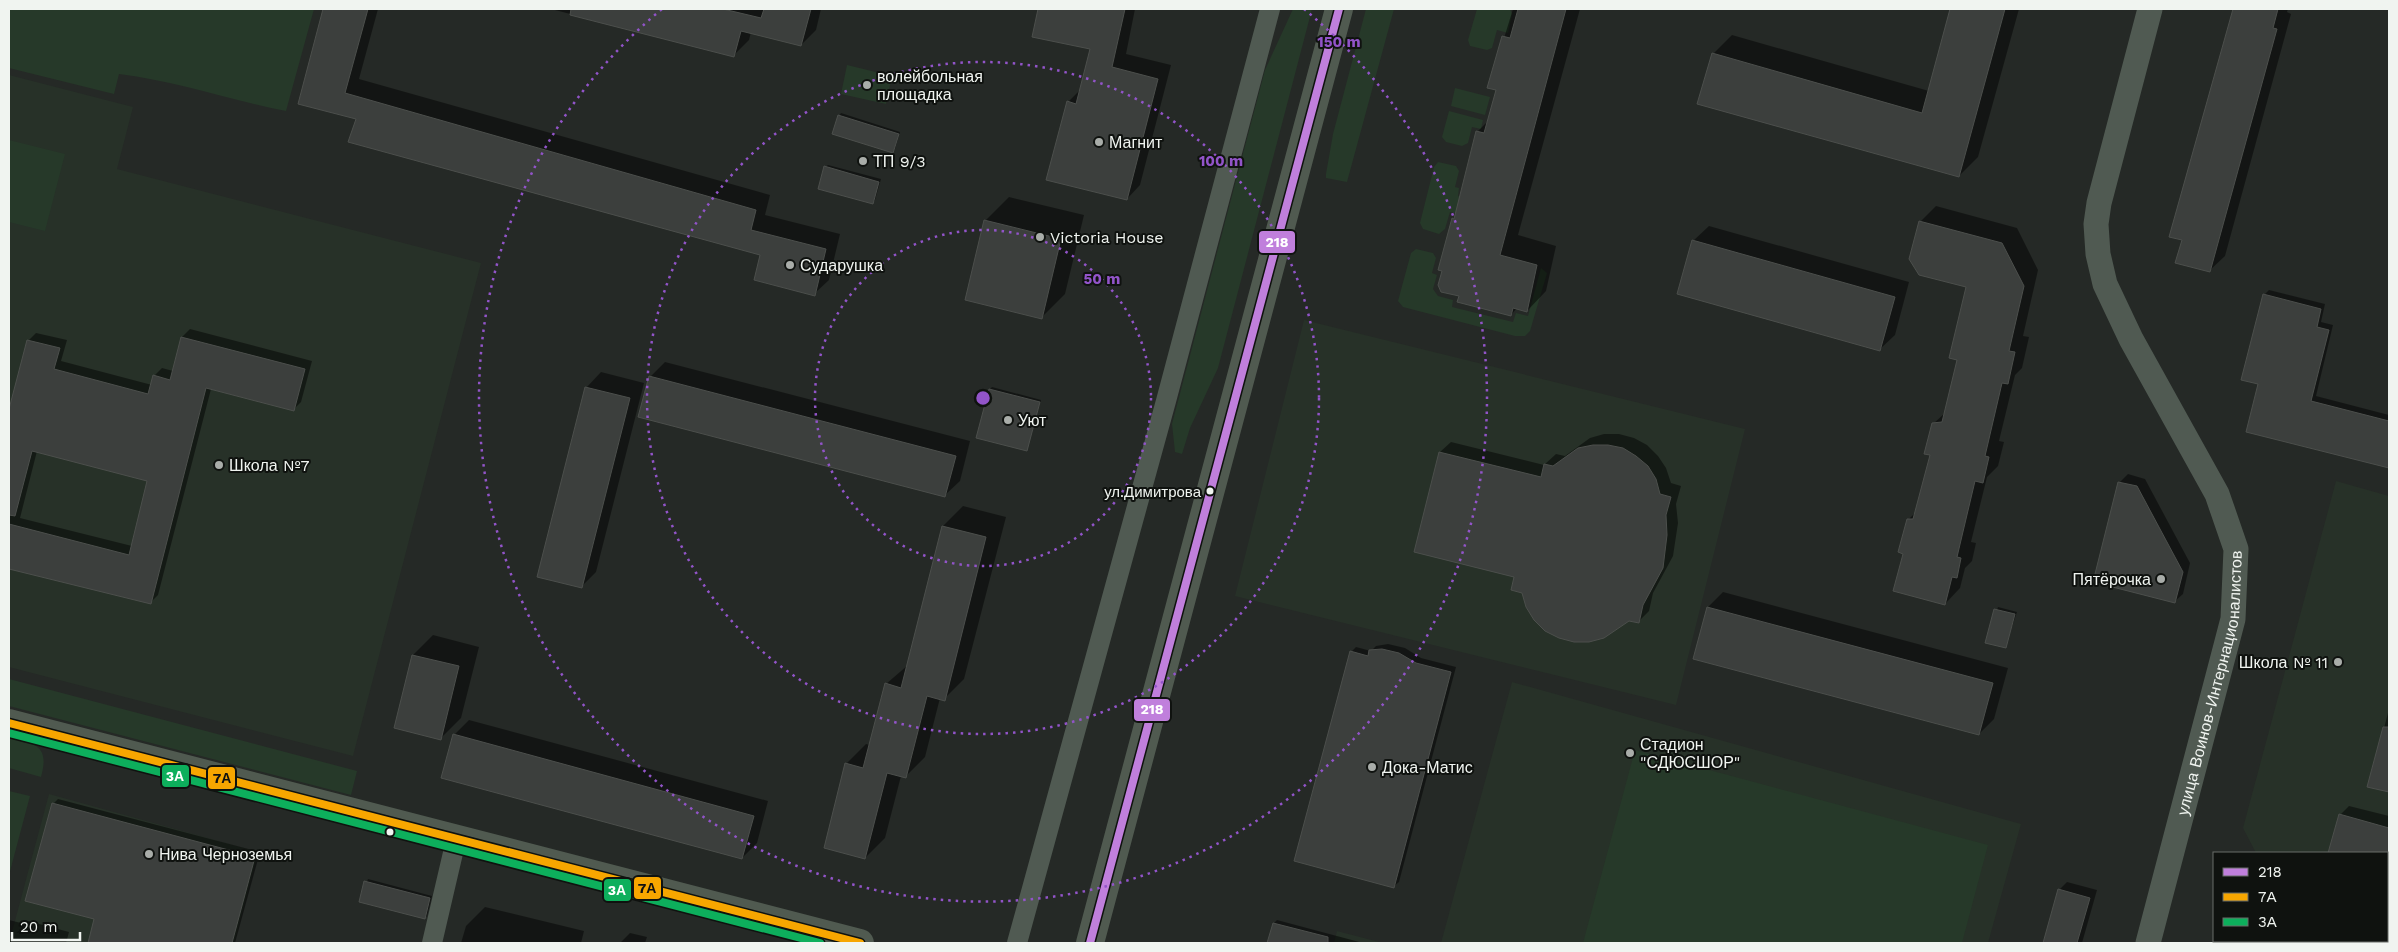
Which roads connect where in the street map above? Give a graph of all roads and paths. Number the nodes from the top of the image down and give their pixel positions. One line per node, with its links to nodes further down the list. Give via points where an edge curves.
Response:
1 (1270, 9): 8 (street, via 1169,392)
2 (1340, 9): 9 (main road)
3 (2150, 9): 10 (street, улица Воинов-Интернационалистов, via 2099,203 2096,224 2098,254 2105,284 2131,339 2217,494 2236,549 2233,619)
4 (9, 723): 5 (main road, via 281,791)
5 (456, 840): 6 (street); 7 (main road)
6 (432, 943)
7 (860, 943)
8 (1017, 943)
9 (1090, 943)
10 (2148, 943)

